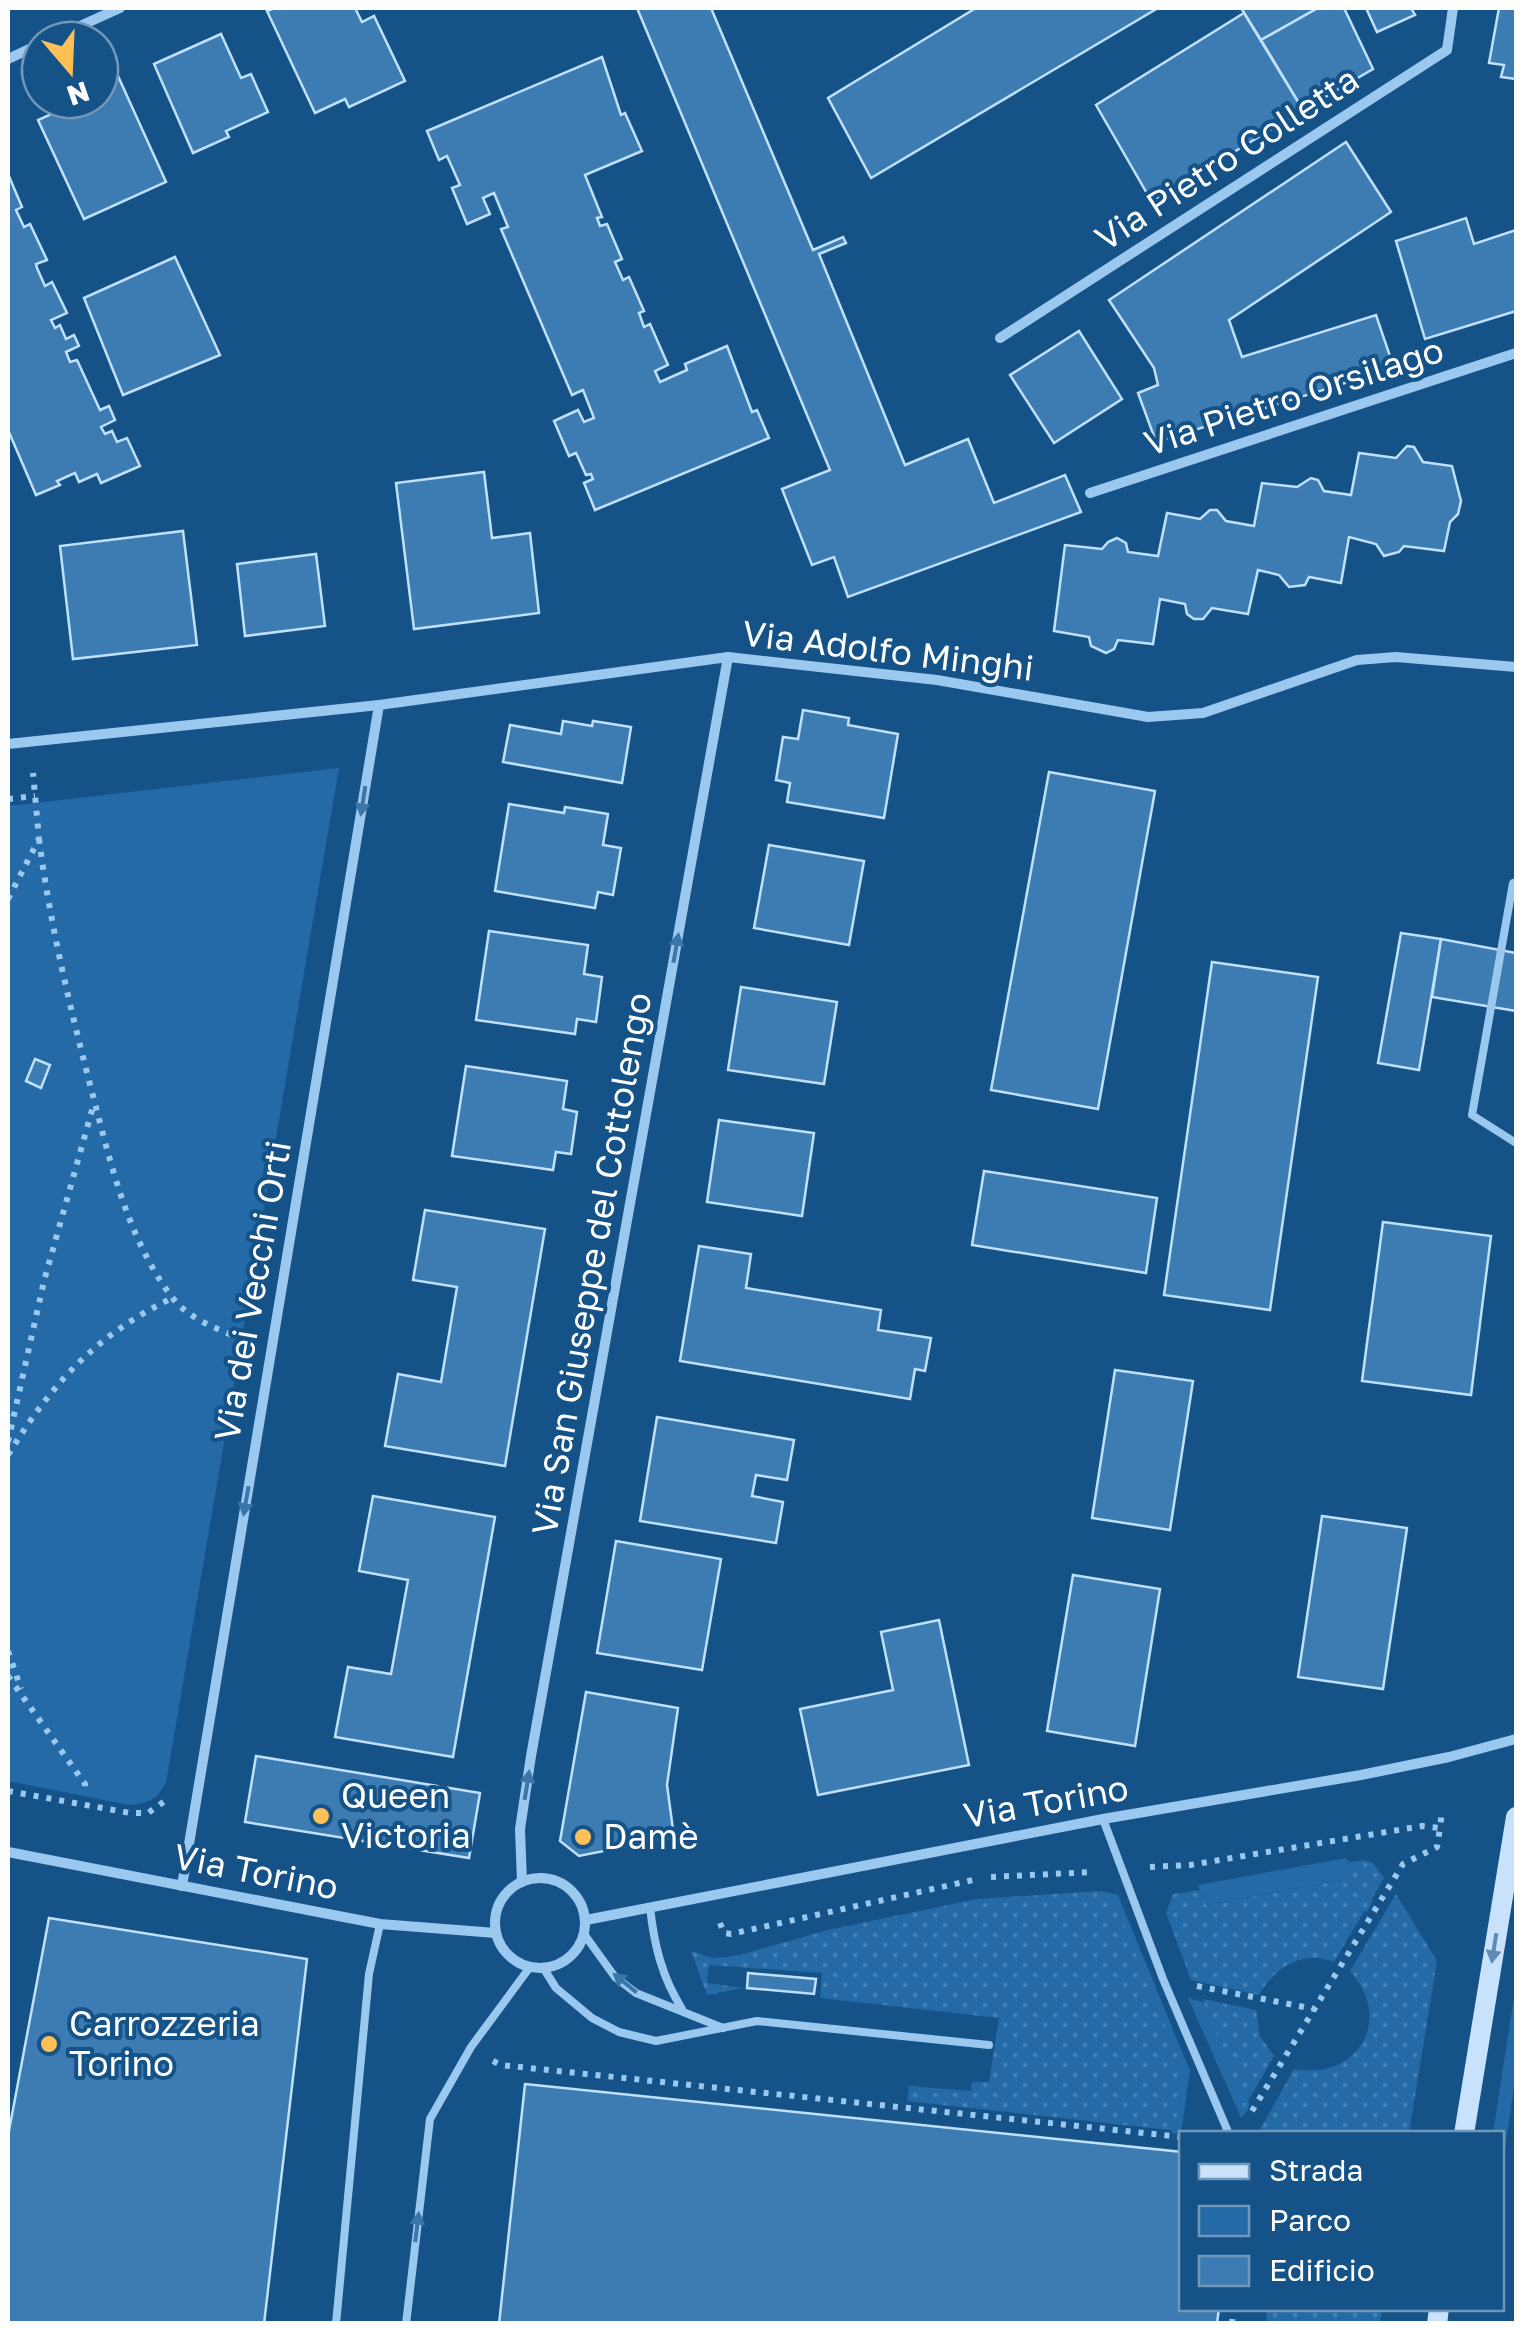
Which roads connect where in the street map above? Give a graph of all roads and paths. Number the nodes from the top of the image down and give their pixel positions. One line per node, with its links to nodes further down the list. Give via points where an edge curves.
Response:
1 (120, 8): 3 (street)
2 (1453, 8): 4 (street, Via Pietro Colletta, via 1448,50)
3 (94, 20)
4 (1000, 338)
5 (1516, 353): 6 (street, Via Pietro Orsilago)
6 (1090, 493)
7 (728, 656): 8 (street, Via Adolfo Minghi, via 918,678 1148,717 1203,713 1356,660); 9 (street, Via Adolfo Minghi); 37 (street, Via San Giuseppe del Cottolengo, one-way to 7, via 520,1830 532,1756)
8 (1516, 667)
9 (379, 704): 10 (street, Via Adolfo Minghi); 20 (street, Via dei Vecchi Orti, one-way to 20)
10 (28, 742): 11 (street, Via Adolfo Minghi); 12 (path)
11 (8, 744)
12 (35, 796): 13 (path); 14 (path)
13 (8, 800)
14 (39, 838): 16 (path); 17 (path, via 49,912)
15 (1516, 882): 18 (lane, via 1472,1114)
16 (8, 899)
17 (94, 1102): 19 (path, via 130,1223); 21 (path)
18 (1516, 1143)
19 (172, 1298): 20 (path, via 206,1324); 22 (path, via 92,1349 38,1408)
20 (272, 1344): 27 (street, Via dei Vecchi Orti, one-way to 27)
21 (8, 1442)
22 (8, 1454)
23 (8, 1651): 25 (path)
24 (8, 1676): 25 (path)
25 (23, 1695): 28 (path)
26 (1516, 1739): 32 (street, Via Torino, via 1449,1758)
27 (198, 1786): 29 (path, via 176,1783 162,1805 130,1813); 38 (street, Via dei Vecchi Orti)
28 (85, 1789)
29 (8, 1791)
30 (1442, 1811): 33 (path)
31 (1516, 1817): 55 (main road, one-way to 55)
32 (1103, 1819): 36 (lane); 39 (street, Via Torino)
33 (1440, 1828): 36 (path); 49 (path, via 1438,1846 1403,1864)
34 (9, 1852): 35 (street); 38 (street, Via Torino)
35 (8, 1865)
36 (1120, 1869): 39 (path, via 998,1875 731,1934 724,1933); 47 (lane)
37 (522, 1882): 41 (street, via 564,1884); 43 (street, via 500,1903)
38 (182, 1886): 42 (street, Via Torino)
39 (708, 1893): 40 (street, Via Torino)
40 (650, 1907): 41 (street, Via Torino); 48 (lane, via 667,1984)
41 (586, 1920): 44 (street)
42 (380, 1924): 43 (street, Via Torino); 57 (lane, via 369,1974)
43 (496, 1933): 45 (street, via 508,1954)
44 (584, 1934): 46 (street, via 570,1958); 48 (lane, one-way to 44, via 624,1984)
45 (530, 1967): 46 (street); 52 (lane)
46 (544, 1968): 50 (lane, via 572,2004 620,2032 656,2041)
47 (1163, 1979): 49 (path); 54 (lane)
48 (682, 2009): 50 (lane)
49 (1314, 2009): 53 (path)
50 (722, 2028): 51 (lane, via 757,2020)
51 (989, 2044)
52 (471, 2047): 56 (path, via 501,2065); 58 (lane, one-way to 52, via 430,2119)
53 (1248, 2118)
54 (1227, 2131)
55 (1464, 2131)
56 (1179, 2137)
57 (336, 2324)
58 (406, 2324)

